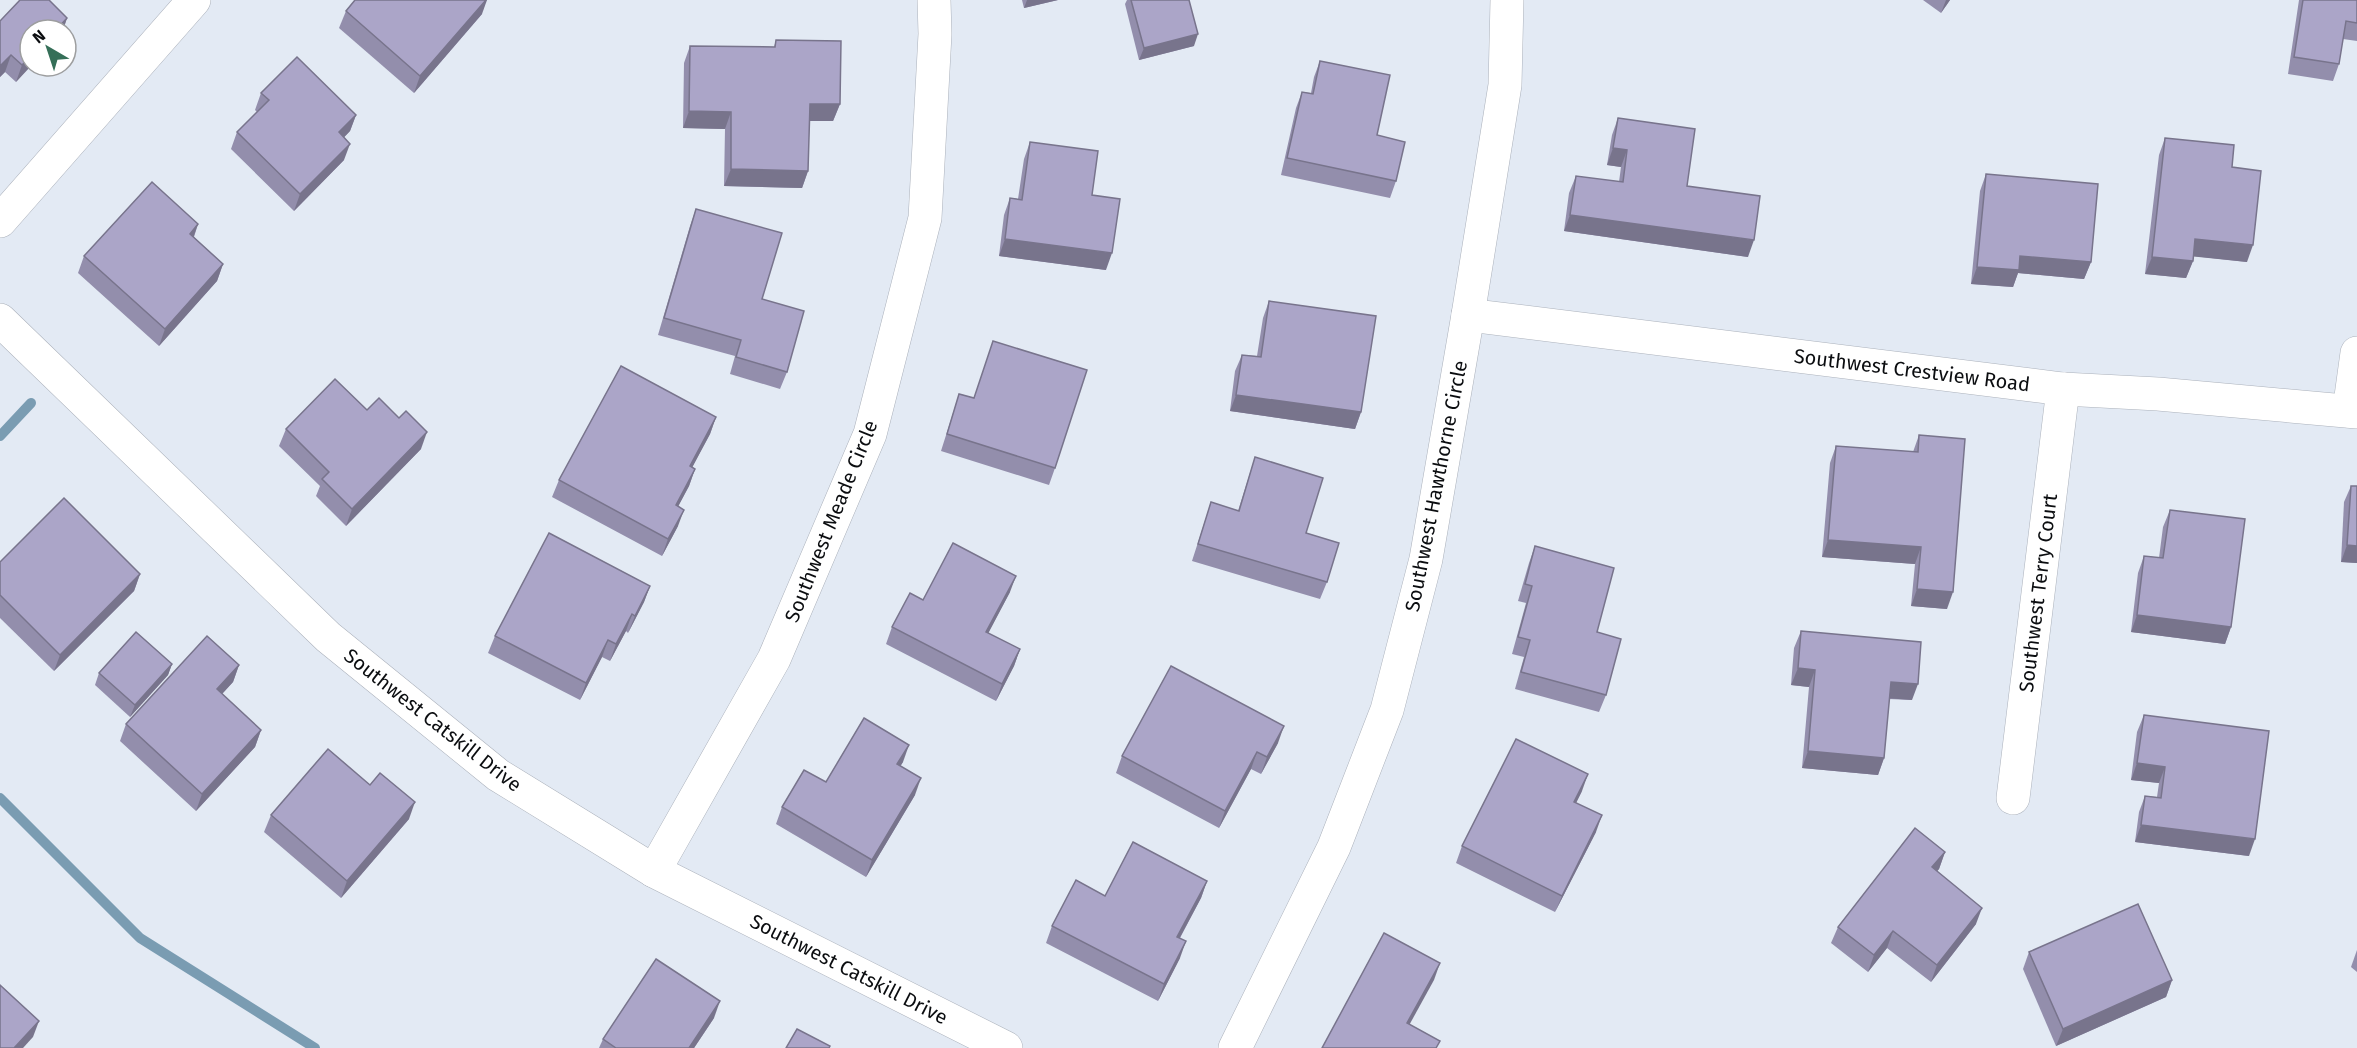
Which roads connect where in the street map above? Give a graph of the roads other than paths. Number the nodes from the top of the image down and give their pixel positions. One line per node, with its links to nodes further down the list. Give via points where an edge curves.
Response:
1 (194, 0): 4 (street)
2 (934, 0): 11 (street, Southwest Meade Circle, via 925,218 870,434 774,659)
3 (1507, 0): 5 (street, Southwest Hawthorne Circle, via 1505,85)
4 (0, 221)
5 (1468, 315): 8 (street, Southwest Crestview Road); 13 (street, Southwest Hawthorne Circle, via 1426,559 1387,710 1334,847)
6 (0, 320): 11 (street, Southwest Catskill Drive, via 328,637 498,775)
7 (2357, 353): 9 (street)
8 (2063, 389): 9 (street, Southwest Crestview Road); 10 (street, Southwest Terry Court)
9 (2353, 412)
10 (2013, 798)
11 (654, 871): 12 (street, Southwest Catskill Drive)
12 (1006, 1048)
13 (1235, 1048)

